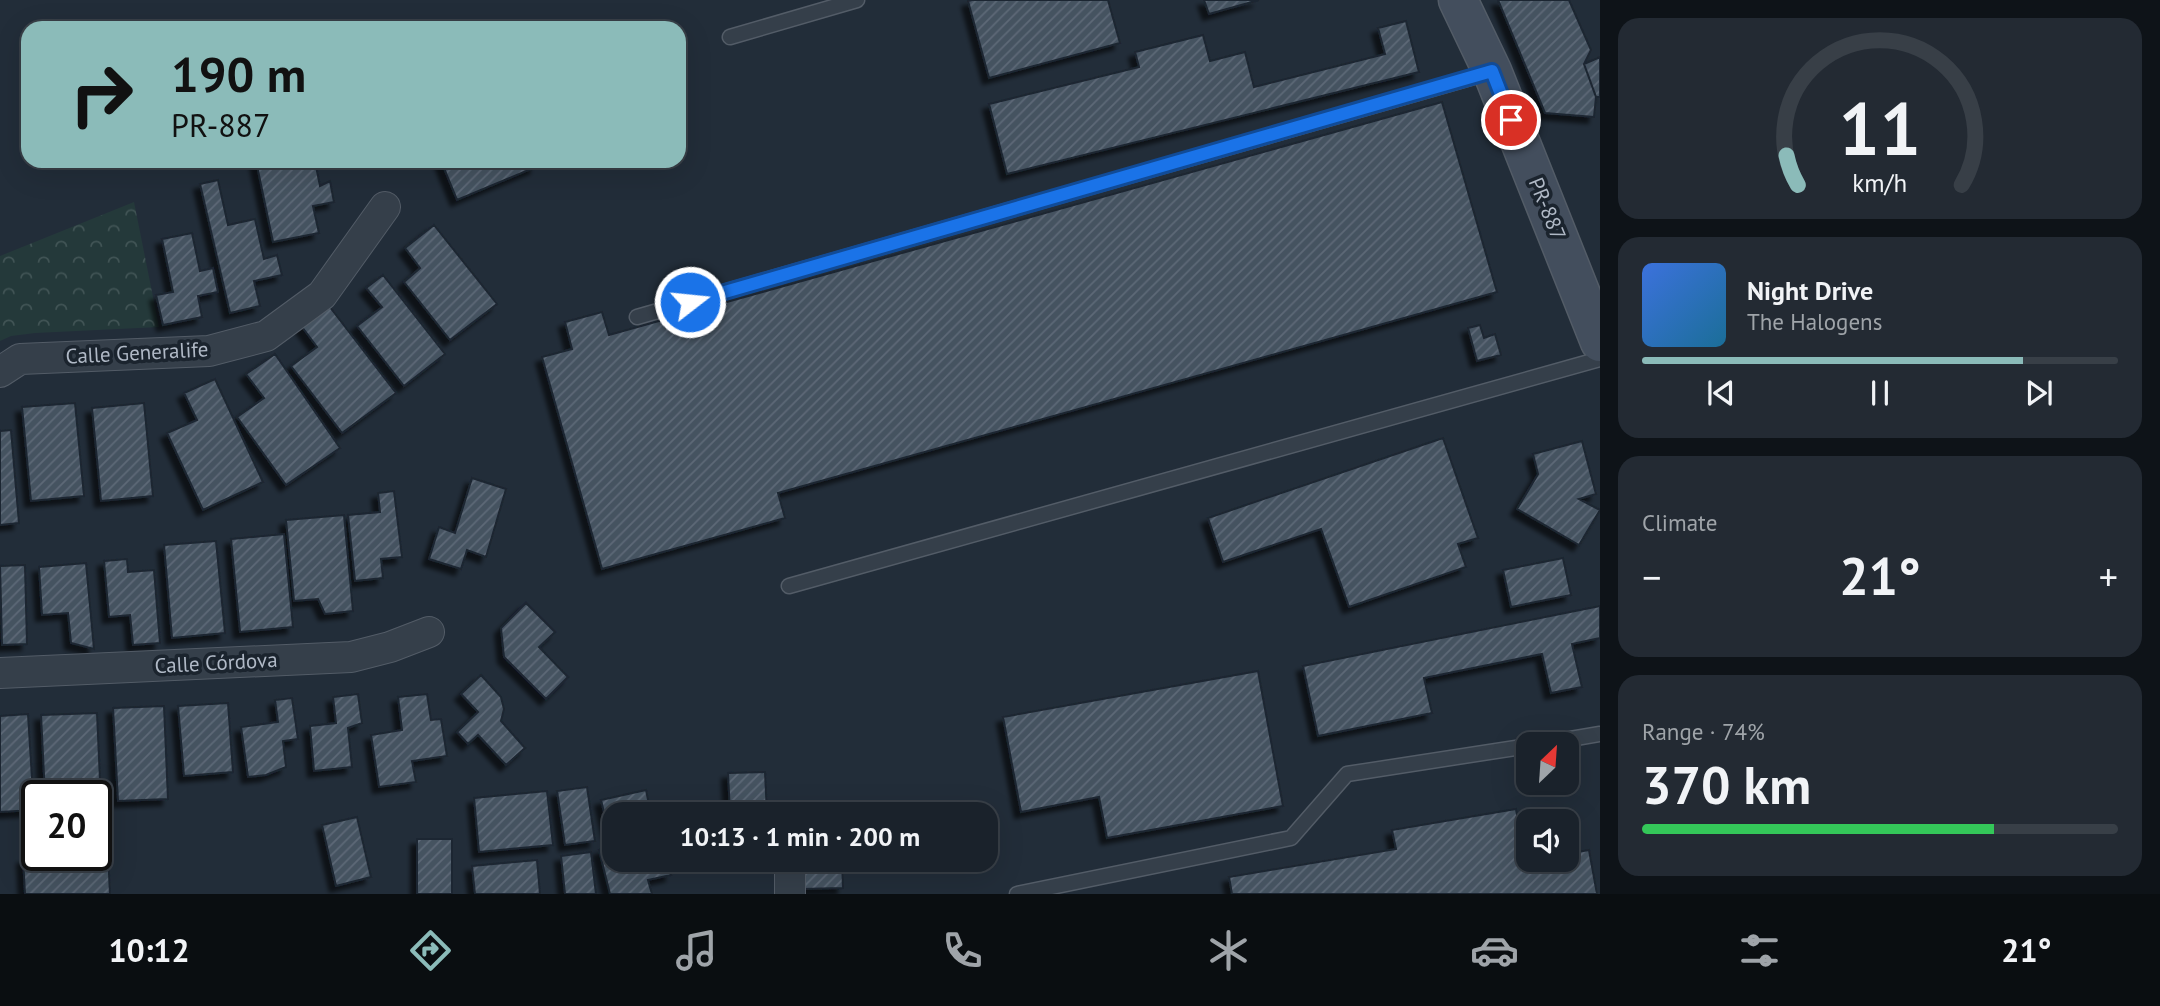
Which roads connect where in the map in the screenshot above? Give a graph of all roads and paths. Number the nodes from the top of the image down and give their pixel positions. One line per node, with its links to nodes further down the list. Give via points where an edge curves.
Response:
1 (857, 0): 3 (lane)
2 (1458, 0): 4 (street, PR-887)
3 (730, 37)
4 (1492, 71): 6 (lane); 7 (street, PR-887)
5 (385, 207): 9 (street, Calle Generalife, via 322,295 266,336 209,351 20,359)
6 (637, 317)
7 (1600, 342)
8 (1600, 359): 10 (lane)
9 (0, 372)
10 (789, 586)
11 (429, 632): 12 (street, Calle Córdova, via 351,657)
12 (0, 673)
13 (1600, 734): 14 (lane)
14 (1579, 738)
15 (1516, 748): 18 (lane, via 1347,774 1291,838)
16 (790, 872): 17 (street)
17 (790, 894)
18 (1017, 894)

